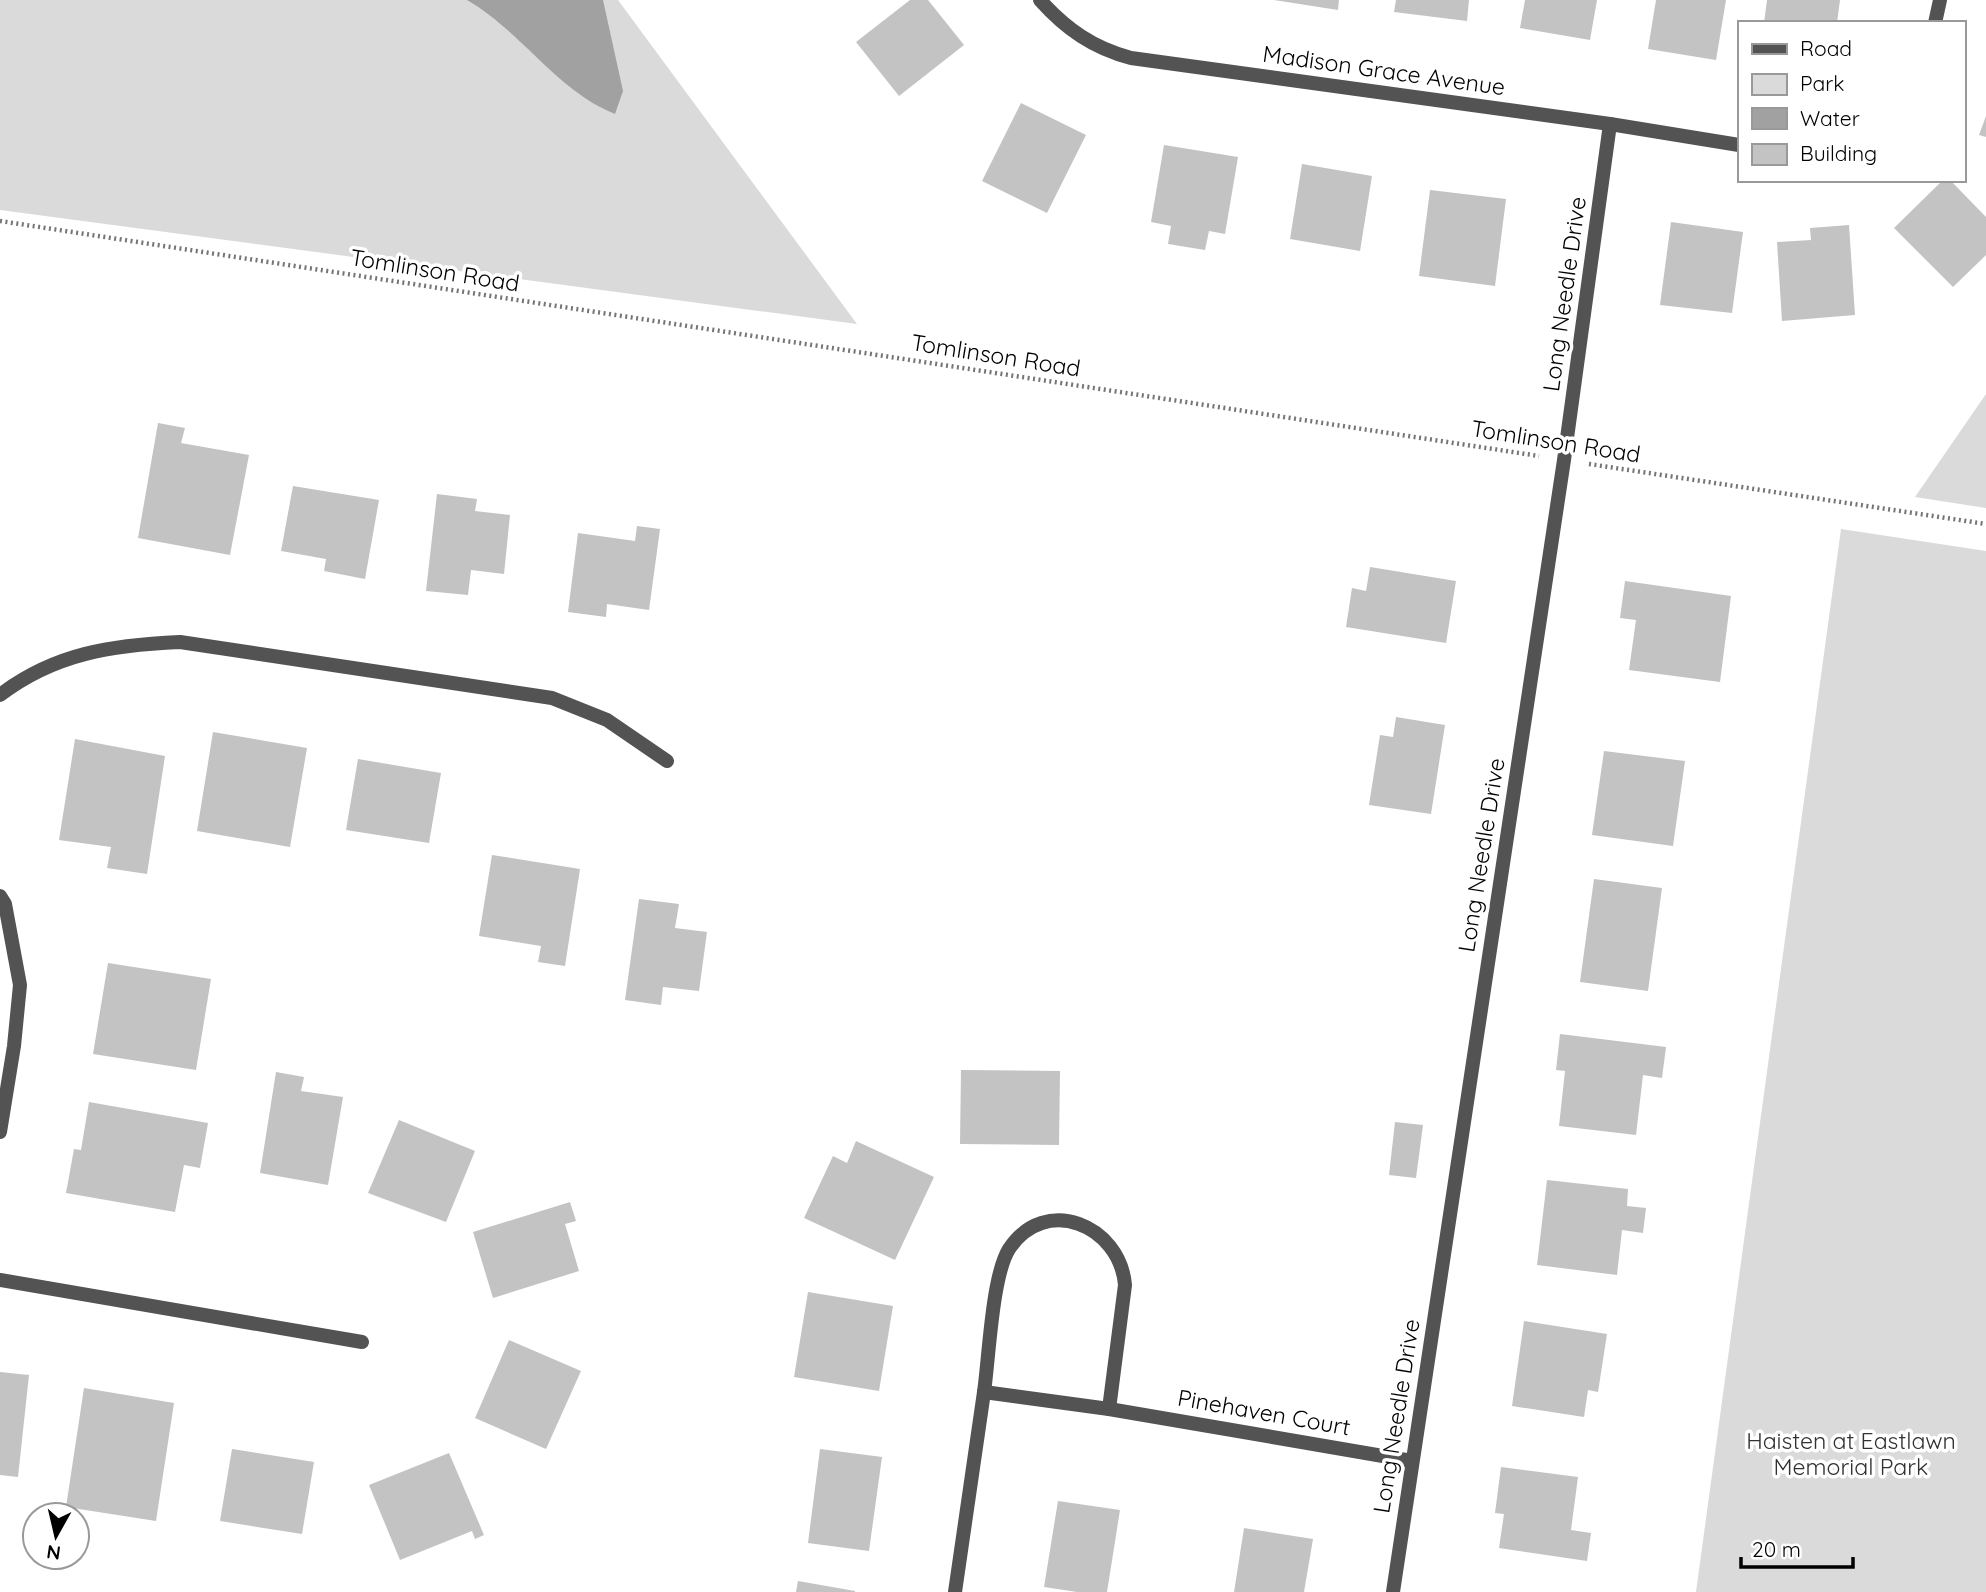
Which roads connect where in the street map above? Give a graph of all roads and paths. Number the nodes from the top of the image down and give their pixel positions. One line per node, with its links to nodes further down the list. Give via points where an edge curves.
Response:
1 (1040, 0): 4 (street, Madison Grace Avenue, via 1076,35 1131,58)
2 (1940, 0): 3 (street)
3 (1935, 21)
4 (1610, 124): 5 (street, Madison Grace Avenue); 7 (street, Long Needle Drive)
5 (1738, 145)
6 (0, 221): 7 (path, Tomlinson Road)
7 (1564, 460): 8 (path, Tomlinson Road); 17 (street, Long Needle Drive)
8 (1986, 524)
9 (0, 695): 10 (street, via 46,665 133,645 180,642 552,698 607,720)
10 (667, 761)
11 (0, 896): 12 (street, via 20,985)
12 (0, 1132)
13 (0, 1280): 14 (street)
14 (362, 1342)
15 (984, 1392): 16 (street, Pinehaven Court); 16 (street, via 1000,1275 1009,1250 1030,1230 1065,1221 1100,1234 1112,1245 1124,1273); 18 (street)
16 (1109, 1409): 17 (street, Pinehaven Court)
17 (1412, 1461): 19 (street, Long Needle Drive)
18 (955, 1592)
19 (1393, 1592)

